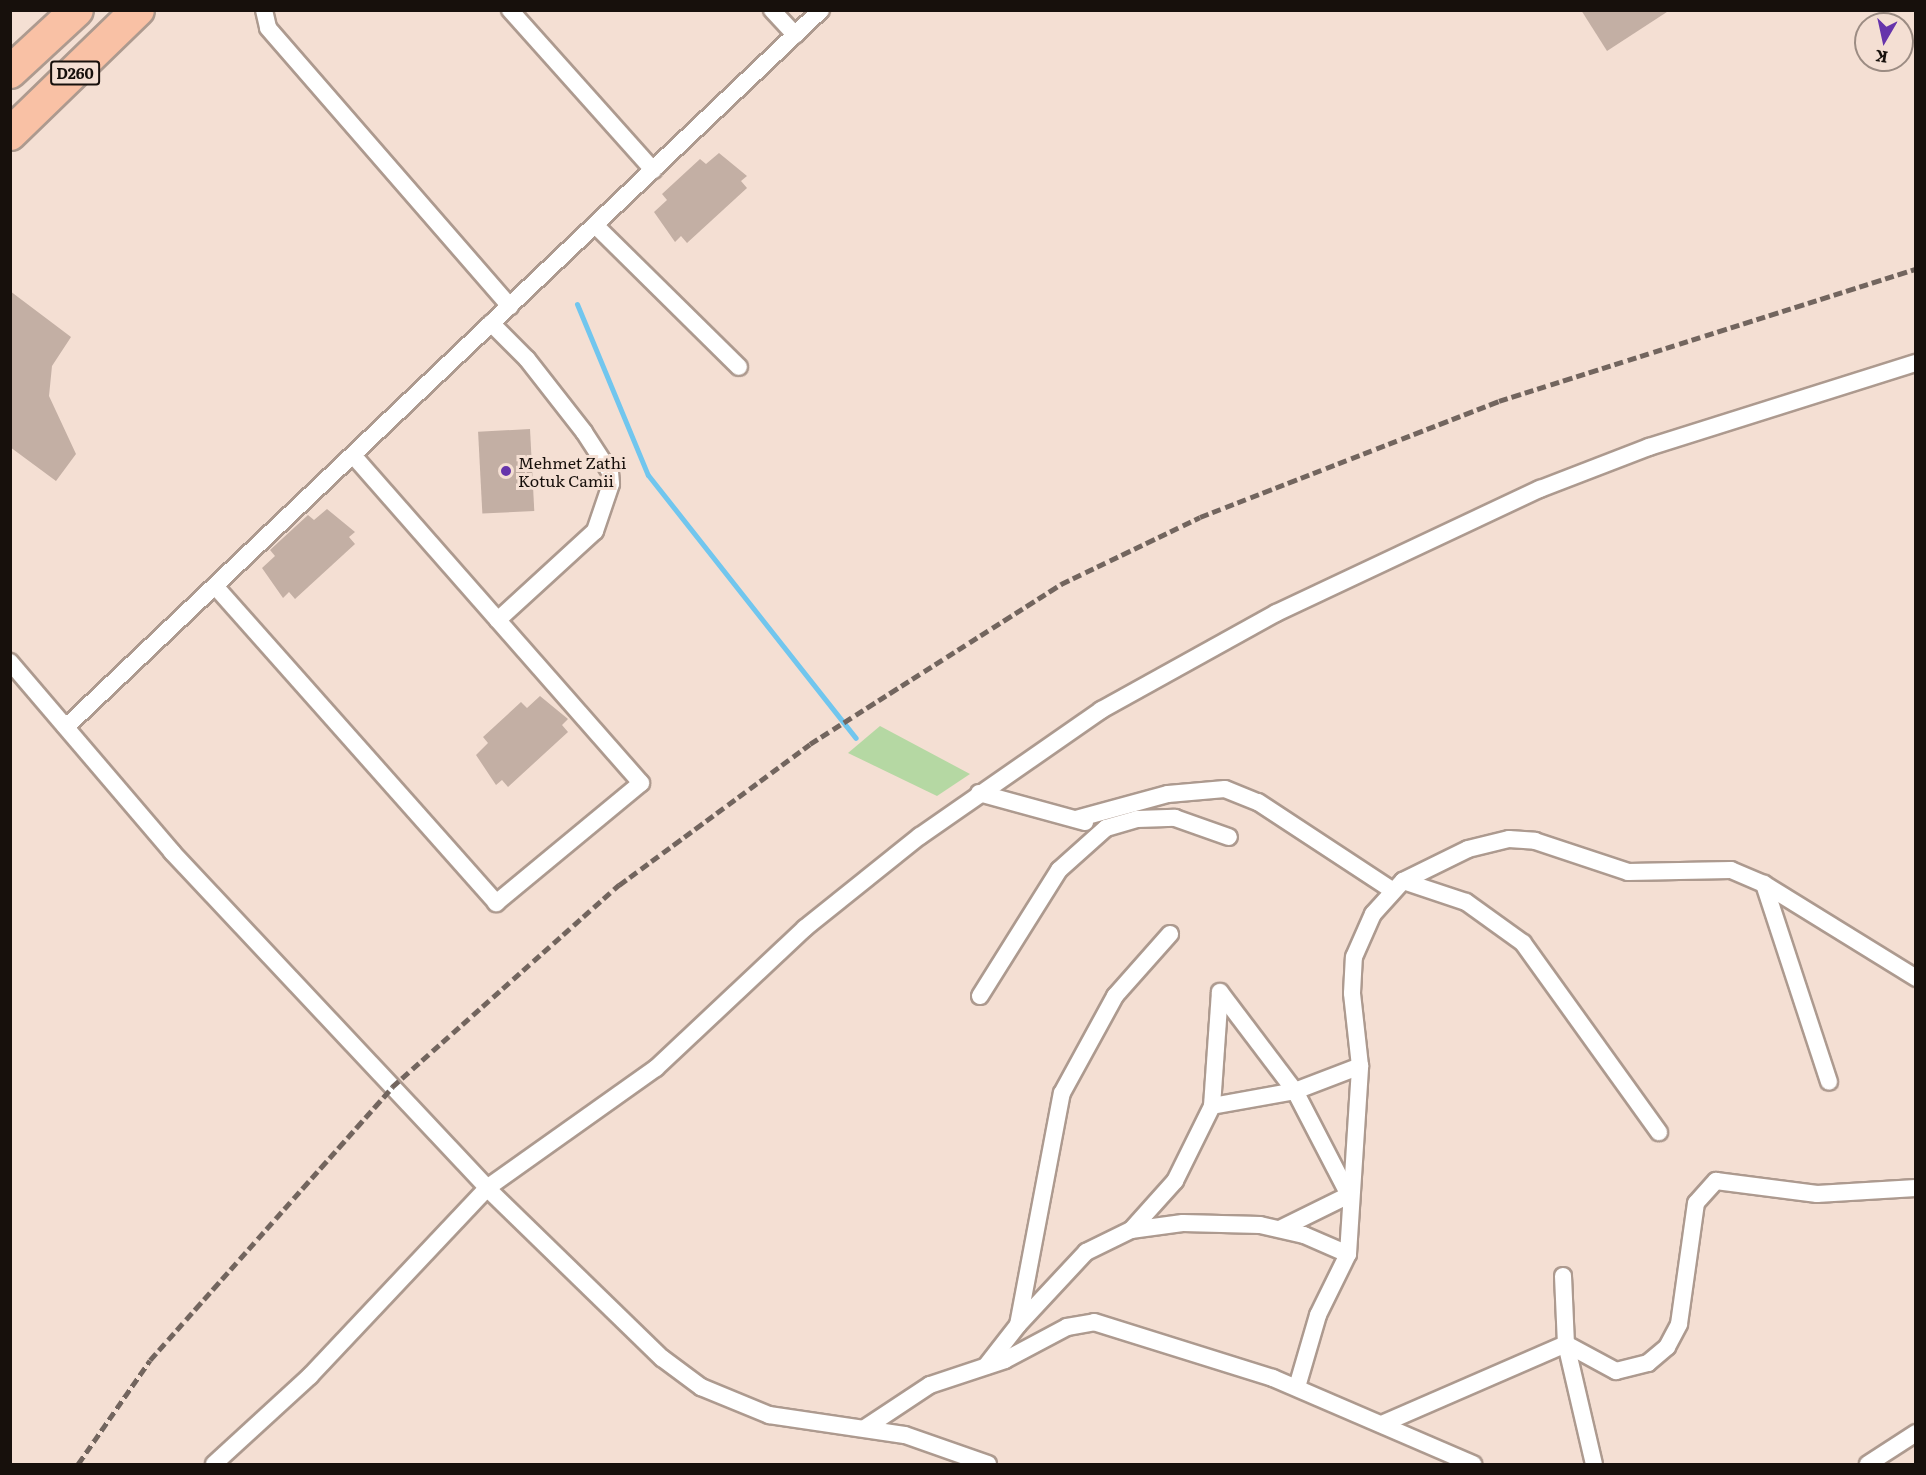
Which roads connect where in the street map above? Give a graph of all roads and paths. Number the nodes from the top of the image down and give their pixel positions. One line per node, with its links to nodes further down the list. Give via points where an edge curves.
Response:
1 (76, 10): 8 (highway, D260)
2 (138, 10): 9 (highway, D260)
3 (264, 10): 12 (street, via 268,28)
4 (510, 10): 10 (street)
5 (772, 10): 7 (street)
6 (822, 10): 7 (street)
7 (795, 35): 10 (street)
8 (10, 72)
9 (10, 134)
10 (653, 170): 11 (street)
11 (595, 225): 12 (street); 15 (street)
12 (510, 306): 13 (street)
13 (491, 323): 16 (street); 18 (street, via 584,432 610,472 611,484 595,531)
14 (1916, 363): 21 (street, via 1648,447 1490,512 1192,657)
15 (739, 367)
16 (353, 454): 17 (street); 18 (street)
17 (215, 586): 18 (street, via 496,903 641,783); 20 (street)
18 (498, 620)
19 (10, 662): 20 (street)
20 (66, 727): 35 (street, via 172,852)
21 (979, 793): 22 (street); 35 (street, via 805,927 656,1068)
22 (1076, 819): 23 (street); 26 (street, via 1168,794 1225,789 1258,802)
23 (1106, 828): 24 (street, via 1137,819 1175,818); 29 (street, via 1059,870)
24 (1229, 837)
25 (1764, 884): 26 (street, via 1716,868 1628,872 1535,841 1509,839 1468,849); 28 (street); 31 (street)
26 (1397, 886): 30 (street, via 1373,914 1354,957 1352,993); 34 (street, via 1466,903 1523,943)
27 (1170, 934): 42 (street, via 1110,1004 1062,1093)
28 (1916, 978)
29 (980, 996)
30 (1360, 1066): 32 (street); 37 (street)
31 (1829, 1082)
32 (1295, 1091): 33 (street); 33 (street, via 1220,992); 37 (street)
33 (1212, 1106): 39 (street, via 1175,1181)
34 (1659, 1132)
35 (487, 1188): 47 (street, via 656,1353 701,1387 769,1415); 49 (street, via 310,1376)
36 (1916, 1188): 43 (street, via 1817,1194 1716,1181 1696,1203 1679,1324 1667,1347 1648,1363 1616,1371)
37 (1349, 1195): 38 (street); 40 (street)
38 (1280, 1228): 39 (street, via 1220,1222); 40 (street)
39 (1131, 1230): 42 (street, via 1086,1252)
40 (1348, 1254): 45 (street, via 1318,1315)
41 (1563, 1276): 43 (street)
42 (1018, 1325): 44 (street)
43 (1566, 1344): 46 (street); 52 (street)
44 (986, 1367): 45 (street, via 1066,1327 1094,1322); 47 (street, via 930,1385)
45 (1297, 1387): 46 (street)
46 (1382, 1424): 51 (street)
47 (865, 1428): 50 (street, via 934,1443)
48 (1916, 1433): 53 (street)
49 (214, 1464)
50 (988, 1464)
51 (1473, 1464)
52 (1594, 1464)
53 (1868, 1464)

